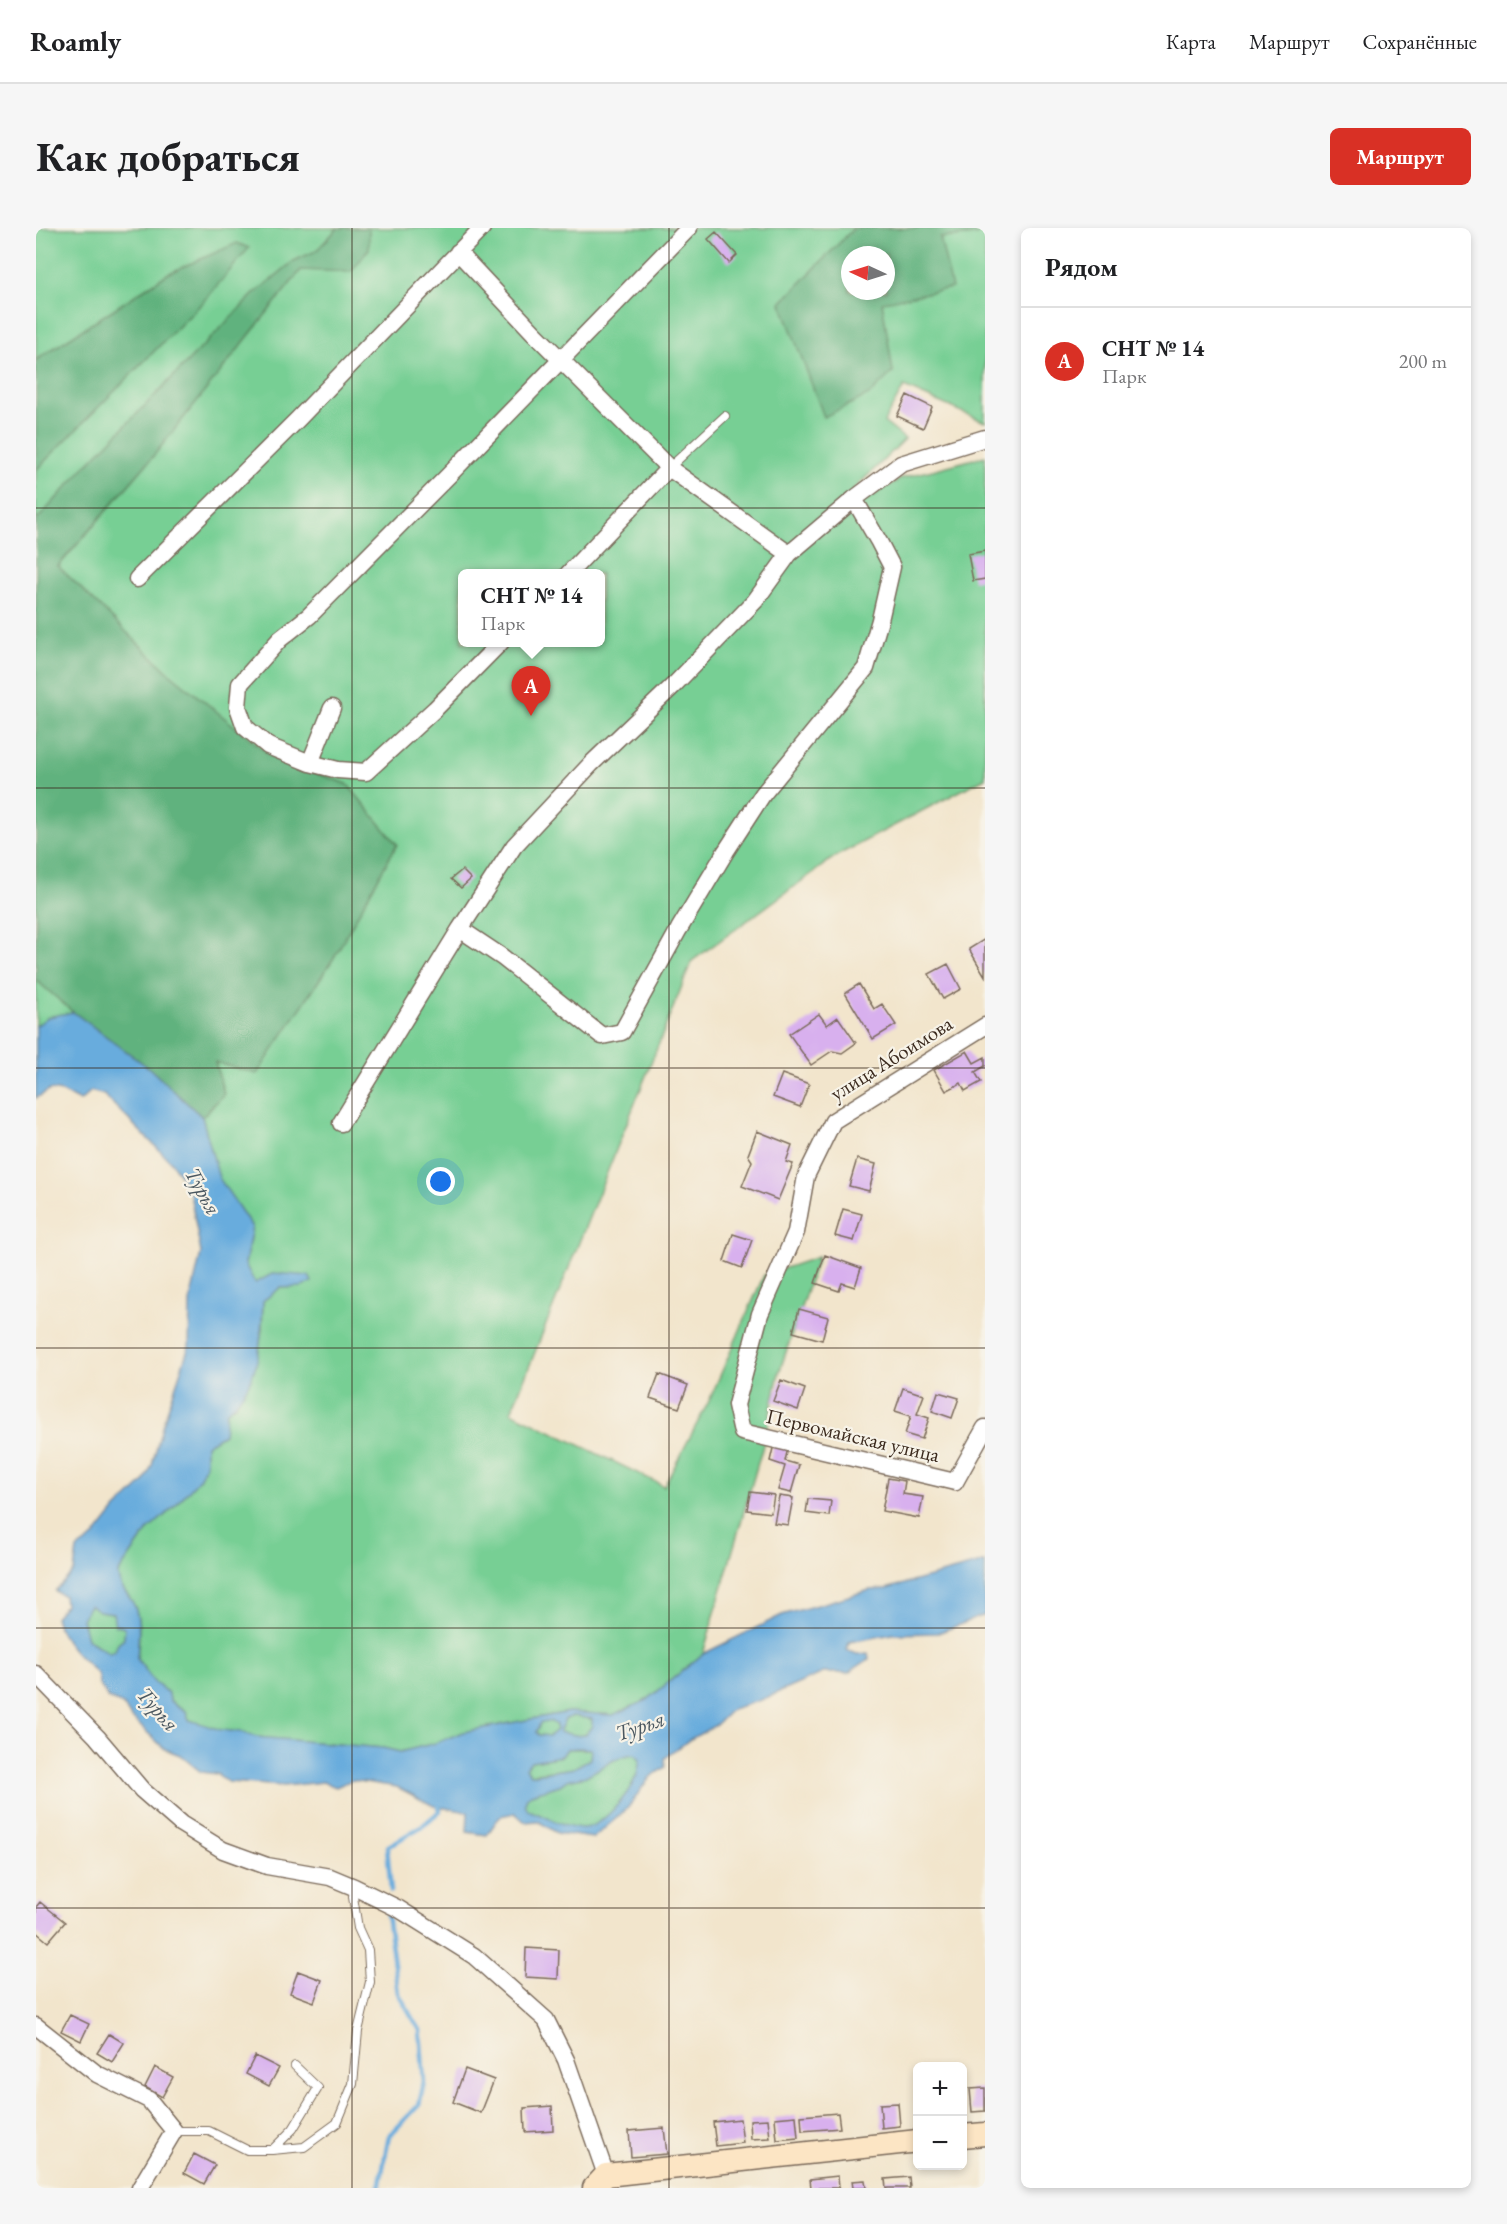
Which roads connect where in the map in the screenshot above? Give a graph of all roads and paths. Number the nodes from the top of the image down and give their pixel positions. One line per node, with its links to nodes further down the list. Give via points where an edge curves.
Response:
1 (482, 228): 3 (street)
2 (689, 228): 4 (street)
3 (458, 252): 4 (street); 11 (street, via 298,419)
4 (561, 359): 7 (street); 14 (street, via 309,616 280,639 240,684 238,707 245,727 268,746)
5 (725, 416): 7 (lane)
6 (985, 438): 8 (street, via 901,464)
7 (669, 468): 9 (street); 10 (street)
8 (854, 499): 9 (street); 15 (street, via 892,567 866,668 763,794 622,1032 602,1036)
9 (789, 554): 15 (street, via 755,602 514,846)
10 (572, 569)
11 (136, 579)
12 (496, 647): 14 (street, via 366,772)
13 (332, 708): 14 (street)
14 (310, 763)
15 (460, 929): 17 (street)
16 (985, 1027): 18 (street, улица Абоимова, via 834,1121 806,1176 796,1232 760,1314)
17 (341, 1123)
18 (736, 1405): 19 (street, Первомайская улица, via 742,1432 955,1482)
19 (985, 1428)
20 (36, 1674): 21 (street, via 142,1790 182,1824 223,1850 267,1866 330,1877)
21 (354, 1887): 28 (lane, via 358,1928 368,1950 370,1982 358,2031 354,2084 337,2122 304,2147); 29 (street, via 399,1909 474,1956 546,2020 566,2060)
22 (36, 2026): 24 (street, via 97,2074 149,2100)
23 (295, 2066): 28 (lane, via 318,2088 293,2129)
24 (174, 2131): 28 (lane, via 209,2131 247,2150); 30 (street)
25 (985, 2134): 26 (main road)
26 (967, 2136)
27 (913, 2142): 29 (main road)
28 (272, 2150)
29 (600, 2181)
30 (140, 2188)

